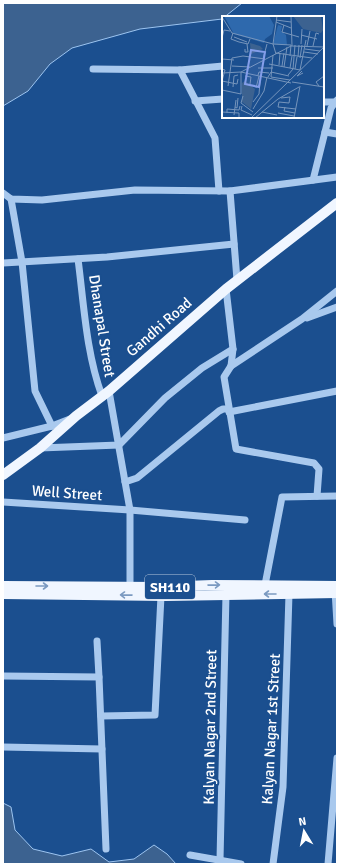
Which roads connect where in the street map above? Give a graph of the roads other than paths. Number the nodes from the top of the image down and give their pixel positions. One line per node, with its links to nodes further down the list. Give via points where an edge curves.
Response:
1 (222, 66): 3 (street)
2 (94, 69): 3 (street)
3 (180, 70): 5 (street)
4 (222, 99): 5 (street)
5 (195, 101): 12 (street, via 215,138)
6 (337, 101): 7 (street); 8 (street, via 331,108)
7 (324, 102)
8 (325, 132): 9 (street); 11 (street)
9 (337, 134)
10 (337, 177): 11 (street)
11 (313, 180): 13 (street)
12 (219, 191): 13 (street); 15 (street, via 135,190 42,200)
13 (230, 191): 17 (street)
14 (3, 193): 15 (street)
15 (11, 199): 19 (street)
16 (337, 203): 21 (main road, Gandhi Road)
17 (234, 244): 18 (street); 21 (street)
18 (78, 258): 19 (street); 29 (street, Dhanapal Street, via 93,370)
19 (22, 262): 20 (street); 32 (street, via 35,391)
20 (3, 263)
21 (237, 280): 22 (main road, Gandhi Road)
22 (226, 289): 26 (street); 29 (main road, Gandhi Road)
23 (337, 291): 25 (street)
24 (337, 307): 25 (street)
25 (302, 319): 27 (street)
26 (233, 349): 27 (street); 34 (street, via 202,368 165,398)
27 (231, 366): 30 (street, via 224,377)
28 (337, 391): 30 (street)
29 (105, 394): 31 (main road, Gandhi Road); 34 (street, Dhanapal Street)
30 (229, 411): 37 (street, via 219,411 137,478); 38 (street, via 236,449 314,464 319,469)
31 (76, 416): 32 (street); 35 (main road, Gandhi Road)
32 (52, 426): 33 (street)
33 (3, 438)
34 (119, 445): 35 (street); 37 (street, Dhanapal Street)
35 (40, 448): 36 (main road, Gandhi Road)
36 (3, 475)
37 (125, 482): 41 (street, Dhanapal Street)
38 (317, 496): 39 (street); 43 (street, via 282,497)
39 (337, 496)
40 (3, 502): 41 (street, Well Street)
41 (130, 510): 42 (street, Well Street); 45 (street, Dhanapal Street)
42 (244, 520)
43 (265, 585): 45 (main road, SH110, one-way to 43); 46 (main road, SH110)
44 (3, 586): 45 (main road, SH110, one-way to 45)
45 (130, 587)
46 (336, 590): 49 (main road, SH110); 51 (street)
47 (3, 594): 50 (main road, SH110, one-way to 47)
48 (226, 594): 49 (main road, SH110, one-way to 48); 50 (main road, SH110); 61 (street, Kalyan Nagar 2nd Street)
49 (290, 594): 63 (street, Kalyan Nagar 1st Street, via 283,787)
50 (161, 596): 55 (street, via 156,715)
51 (337, 624)
52 (97, 641): 54 (street)
53 (3, 676): 54 (street)
54 (99, 676): 55 (street)
55 (101, 716): 57 (street)
56 (3, 747): 57 (street)
57 (102, 749): 59 (street)
58 (337, 758): 64 (street)
59 (106, 849)
60 (190, 855): 61 (street)
61 (220, 860): 62 (street)
62 (241, 864)
63 (273, 864)
64 (328, 864)

